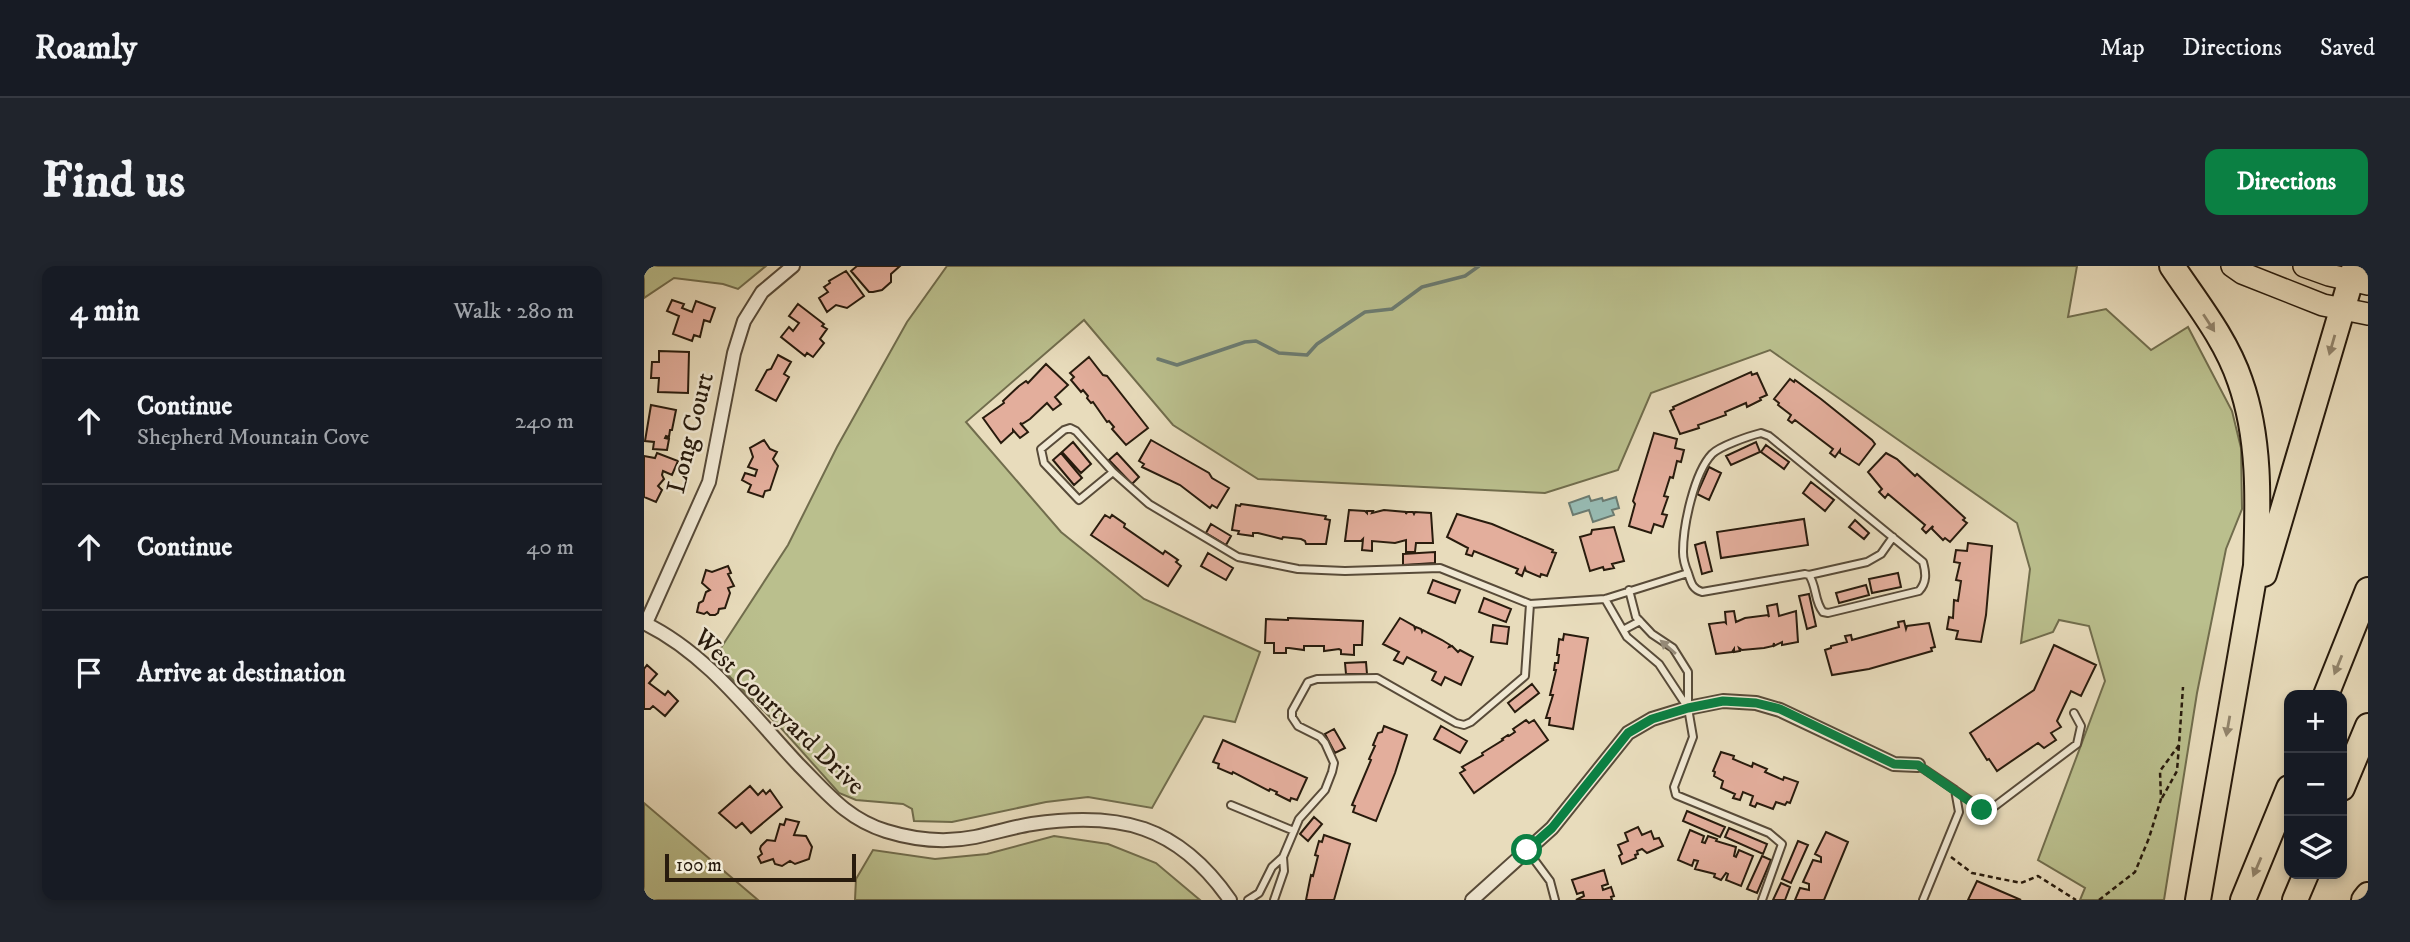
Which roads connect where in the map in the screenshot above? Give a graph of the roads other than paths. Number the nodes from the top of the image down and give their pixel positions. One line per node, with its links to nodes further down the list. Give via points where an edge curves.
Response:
1 (793, 266): 17 (street, Long Court, via 762,292 744,321 709,482)
2 (2172, 266): 19 (highway, one-way to 19, via 2240,379 2255,445 2256,566)
3 (2232, 266): 6 (main road, via 2242,274)
4 (2304, 266): 5 (main road)
5 (2357, 275): 6 (highway)
6 (2342, 310): 7 (main road); 19 (highway, one-way to 19)
7 (2368, 314)
8 (1112, 472): 8 (lane, via 1079,500 1044,463 1041,449 1070,428); 15 (lane, via 1149,504 1238,558 1298,569 1440,568)
9 (1893, 537): 10 (lane, via 1761,433 1713,453 1703,469 1684,539); 11 (lane, via 1881,554 1867,562); 11 (lane, via 1923,562 1926,574 1919,591 1823,612)
10 (1688, 573): 11 (lane, via 1692,586 1702,592); 12 (lane)
11 (1809, 575)
12 (1629, 590): 14 (lane); 16 (lane)
13 (2368, 590): 20 (highway, one-way to 20)
14 (1605, 599): 15 (lane); 18 (lane)
15 (1530, 604): 29 (lane, via 1525,676 1471,722 1456,723 1377,678 1308,682 1292,717 1298,726 1320,737 1334,763 1325,790)
16 (1640, 621): 18 (lane); 21 (lane, one-way to 16, via 1688,672 1673,648)
17 (645, 623): 34 (street, West Courtyard Drive, via 700,659 842,809 883,830 922,841 972,838 1030,824 1093,818 1133,824 1182,847)
18 (1623, 630): 21 (lane, via 1659,664)
19 (2239, 659): 41 (highway, one-way to 41)
20 (2328, 690)
21 (1688, 708): 24 (street, via 1723,701 1768,706 1894,764); 30 (street, via 1652,719 1628,733 1552,828); 39 (lane, via 1693,737 1674,788 1676,795 1769,833 1782,844)
22 (2074, 713): 26 (lane, via 2081,726 2077,744 1995,806 1982,810)
23 (2368, 726): 25 (highway)
24 (1918, 765): 26 (lane)
25 (2347, 776)
26 (1955, 790): 40 (lane, via 1959,812)
27 (2284, 800): 42 (highway, one-way to 42)
28 (1231, 805): 29 (lane)
29 (1294, 831): 31 (lane)
30 (1527, 850): 37 (street); 38 (lane, via 1550,881)
31 (1283, 856): 35 (lane, via 1259,892); 36 (lane)
32 (2304, 879): 43 (highway)
33 (2368, 895): 44 (highway)
34 (1230, 900)
35 (1248, 900)
36 (1274, 900)
37 (1472, 900)
38 (1555, 900)
39 (1762, 900)
40 (1923, 900)
41 (2198, 900)
42 (2243, 900)
43 (2295, 900)
44 (2364, 900)

